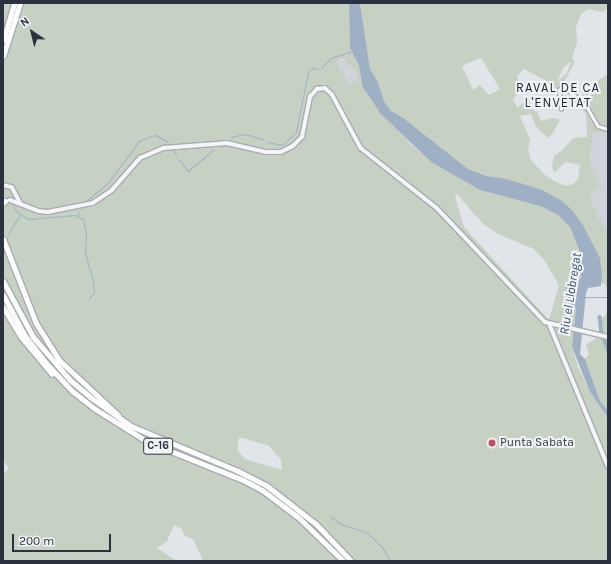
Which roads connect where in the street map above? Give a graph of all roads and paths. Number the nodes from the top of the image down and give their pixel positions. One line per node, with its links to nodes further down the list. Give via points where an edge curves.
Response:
1 (14, 3): 3 (highway)
2 (20, 3): 4 (highway)
3 (3, 40)
4 (3, 56)
5 (561, 109): 6 (street, via 559,97 562,87 581,100 598,126)
6 (608, 129)
7 (3, 181): 8 (street)
8 (5, 185): 9 (street, via 12,187)
9 (14, 193): 10 (street); 11 (street)
10 (5, 201): 11 (street)
11 (22, 204): 16 (street, via 48,212 93,203 112,190 140,158 164,148 227,143 269,152 287,150 302,137 311,94 317,89 325,88 334,96 361,148 437,208)
12 (3, 239): 19 (highway, via 36,323 59,360)
13 (3, 281): 19 (highway, C-16, via 22,319 50,359 90,397)
14 (3, 295): 18 (highway, C-16, via 25,336 45,362 72,390)
15 (3, 307): 18 (highway, via 39,361 70,393)
16 (551, 326): 17 (street); 20 (street)
17 (607, 337)
18 (101, 414): 21 (highway, C-16, via 148,442 262,490 299,518)
19 (126, 423): 22 (highway, C-16, via 267,486 316,524)
20 (608, 466)
21 (343, 561)
22 (351, 561)

